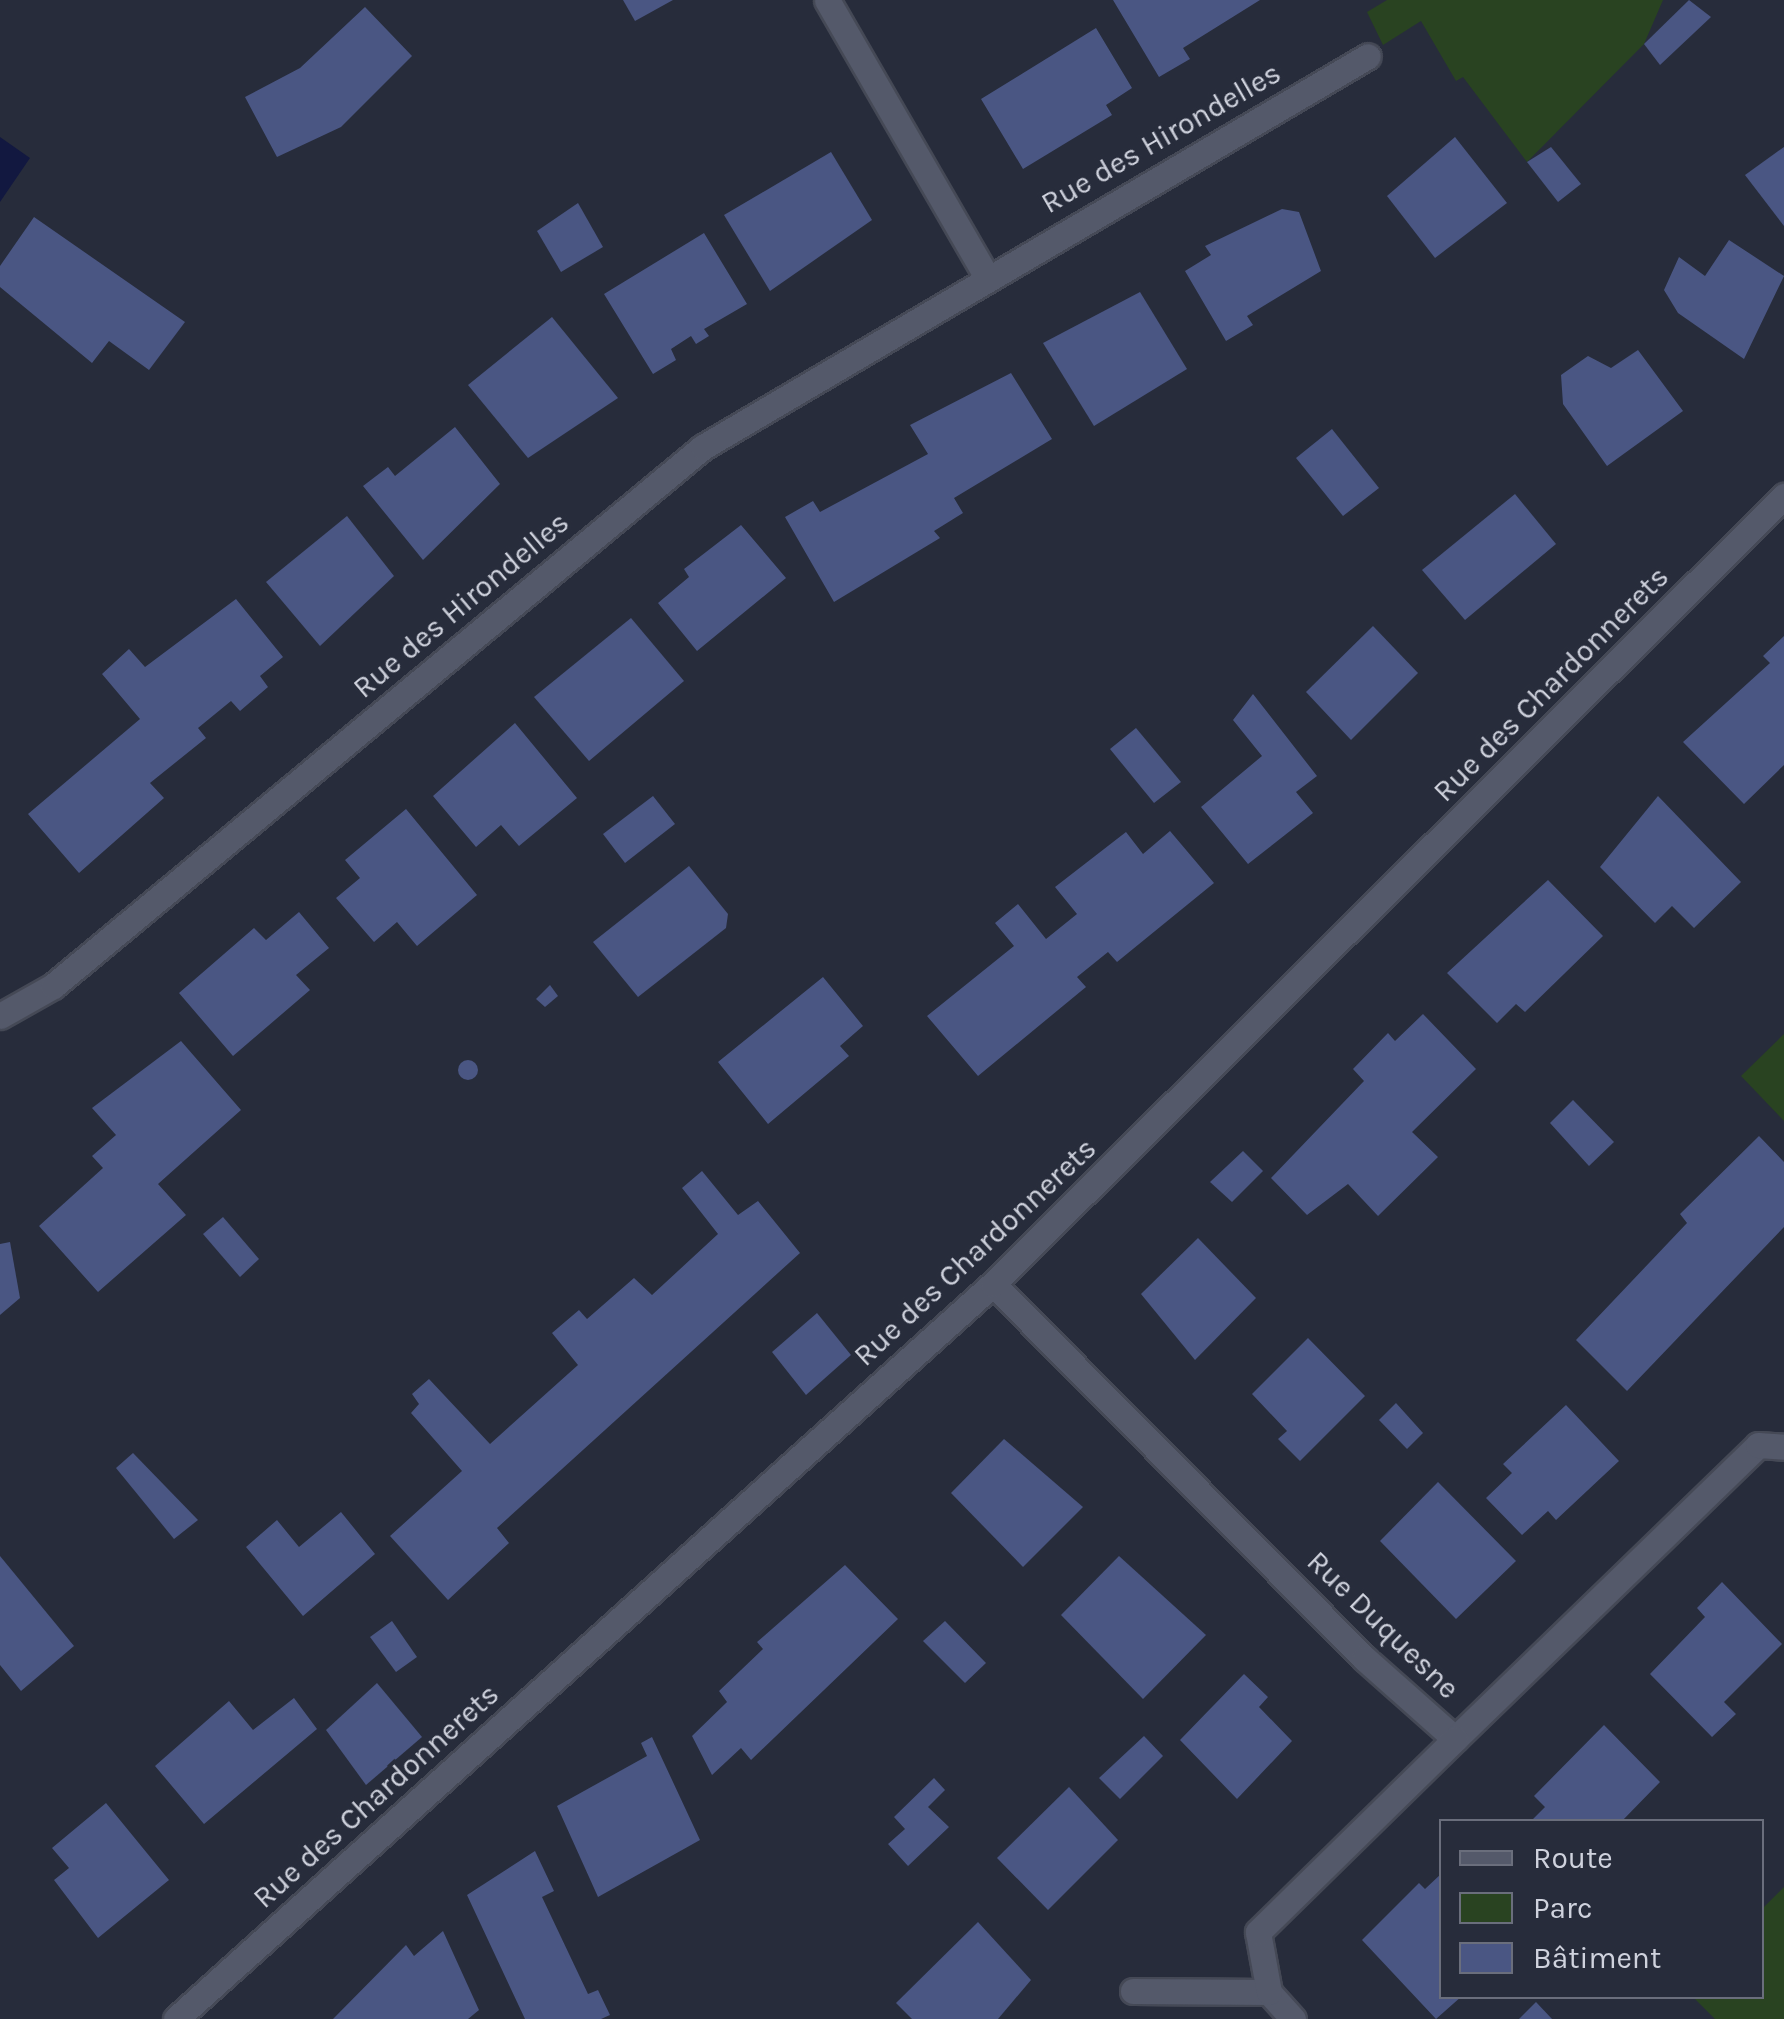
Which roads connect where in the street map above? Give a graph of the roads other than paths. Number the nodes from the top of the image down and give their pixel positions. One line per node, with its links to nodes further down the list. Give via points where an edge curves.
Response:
1 (828, 0): 3 (street)
2 (1368, 56): 3 (street, Rue des Hirondelles)
3 (986, 275): 5 (street, Rue des Hirondelles, via 703,447 53,986)
4 (1784, 496): 6 (street, Rue des Chardonnerets)
5 (0, 1016)
6 (994, 1284): 8 (street, Rue Duquesne, via 1365,1659); 11 (street, Rue des Chardonnerets)
7 (1784, 1448): 8 (street, Rue Duquesne, via 1758,1446)
8 (1455, 1739): 10 (street, via 1258,1932)
9 (1133, 1991): 10 (street)
10 (1269, 1992): 12 (street)
11 (176, 2019)
12 (1294, 2019)

